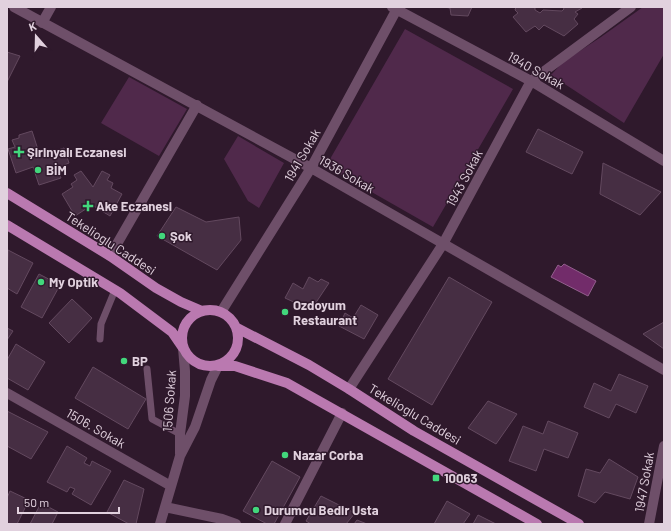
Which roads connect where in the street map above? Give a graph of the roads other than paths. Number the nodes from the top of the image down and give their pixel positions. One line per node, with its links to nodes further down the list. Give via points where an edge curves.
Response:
1 (14, 7): 5 (street, 1936 Sokak)
2 (51, 7): 5 (street)
3 (631, 7): 6 (street, 1943 Sokak)
4 (396, 8): 6 (street, 1940 Sokak); 9 (street, 1941 Sokak)
5 (42, 23): 7 (street, 1936 Sokak)
6 (532, 81): 8 (street, 1940 Sokak); 12 (street, 1943 Sokak)
7 (197, 105): 9 (street, 1936 Sokak); 13 (street)
8 (664, 161)
9 (311, 168): 12 (street, 1936 Sokak); 16 (street, 1941 Sokak)
10 (7, 193): 13 (main road, Tekelioglu Caddesi)
11 (7, 225): 14 (main road)
12 (443, 244): 22 (street, 1936 Sokak); 23 (street, 1943 Sokak)
13 (110, 256): 15 (main road, Tekelioglu Caddesi, via 156,288)
14 (115, 290): 18 (lane, via 101,324); 19 (main road, via 172,332)
15 (202, 311): 16 (main road); 19 (main road, via 193,315 182,330)
16 (221, 312): 17 (main road)
17 (237, 328): 20 (main road, via 236,351 231,358); 23 (main road, Tekelioglu Caddesi)
18 (100, 339)
19 (183, 348): 20 (main road, via 193,362 201,366); 26 (street, 1506 Sokak, via 185,396)
20 (218, 366): 25 (main road, via 235,366 287,383); 28 (street, 1506 Sokak, via 210,380 196,427)
21 (147, 369): 26 (lane, via 152,419)
22 (664, 370)
23 (349, 389): 35 (main road, Tekelioglu Caddesi, via 414,431)
24 (7, 393): 29 (street, 1506. Sokak)
25 (342, 413): 33 (street); 34 (main road)
26 (180, 434): 28 (street, 1506 Sokak)
27 (664, 446): 36 (street, 1947 Sokak)
28 (180, 456): 29 (street, 1506 Sokak)
29 (171, 486): 30 (street, 1506 Sokak)
30 (165, 507): 31 (street, 1506 Sokak); 32 (street)
31 (160, 524)
32 (236, 524)
33 (285, 524)
34 (537, 524)
35 (579, 524)
36 (650, 524)

